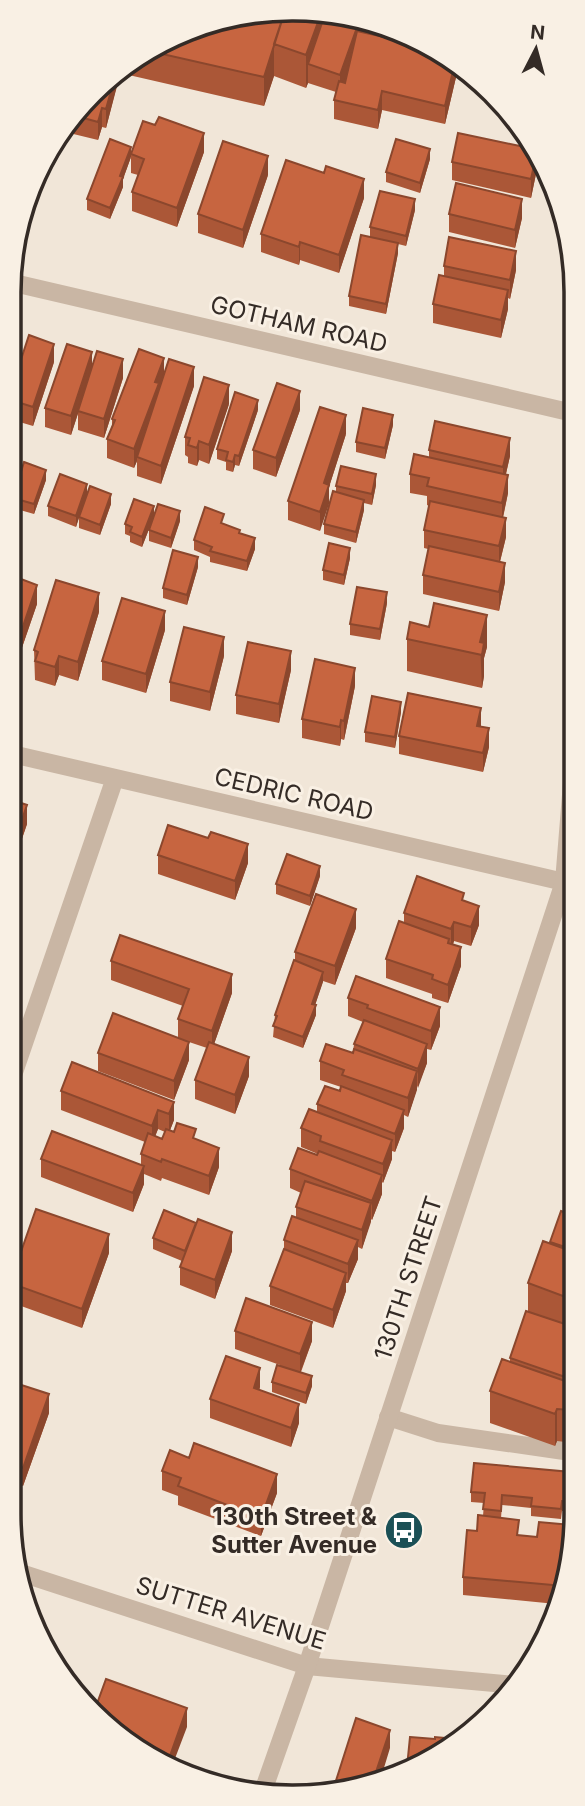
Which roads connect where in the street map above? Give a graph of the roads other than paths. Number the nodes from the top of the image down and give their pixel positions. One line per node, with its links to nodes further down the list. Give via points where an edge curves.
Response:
1 (21, 285): 2 (street, GOTHAM ROAD)
2 (564, 411)
3 (21, 756): 4 (street, CEDRIC ROAD)
4 (116, 778): 5 (street, CEDRIC ROAD); 6 (street)
5 (564, 882): 7 (street, 130TH STREET)
6 (21, 1053)
7 (388, 1417): 8 (street, via 438,1433); 10 (street, 130TH STREET)
8 (564, 1451)
9 (28, 1575): 10 (street, SUTTER AVENUE)
10 (307, 1666): 11 (street, SUTTER AVENUE); 12 (street, 130TH STREET)
11 (504, 1684)
12 (266, 1783)

